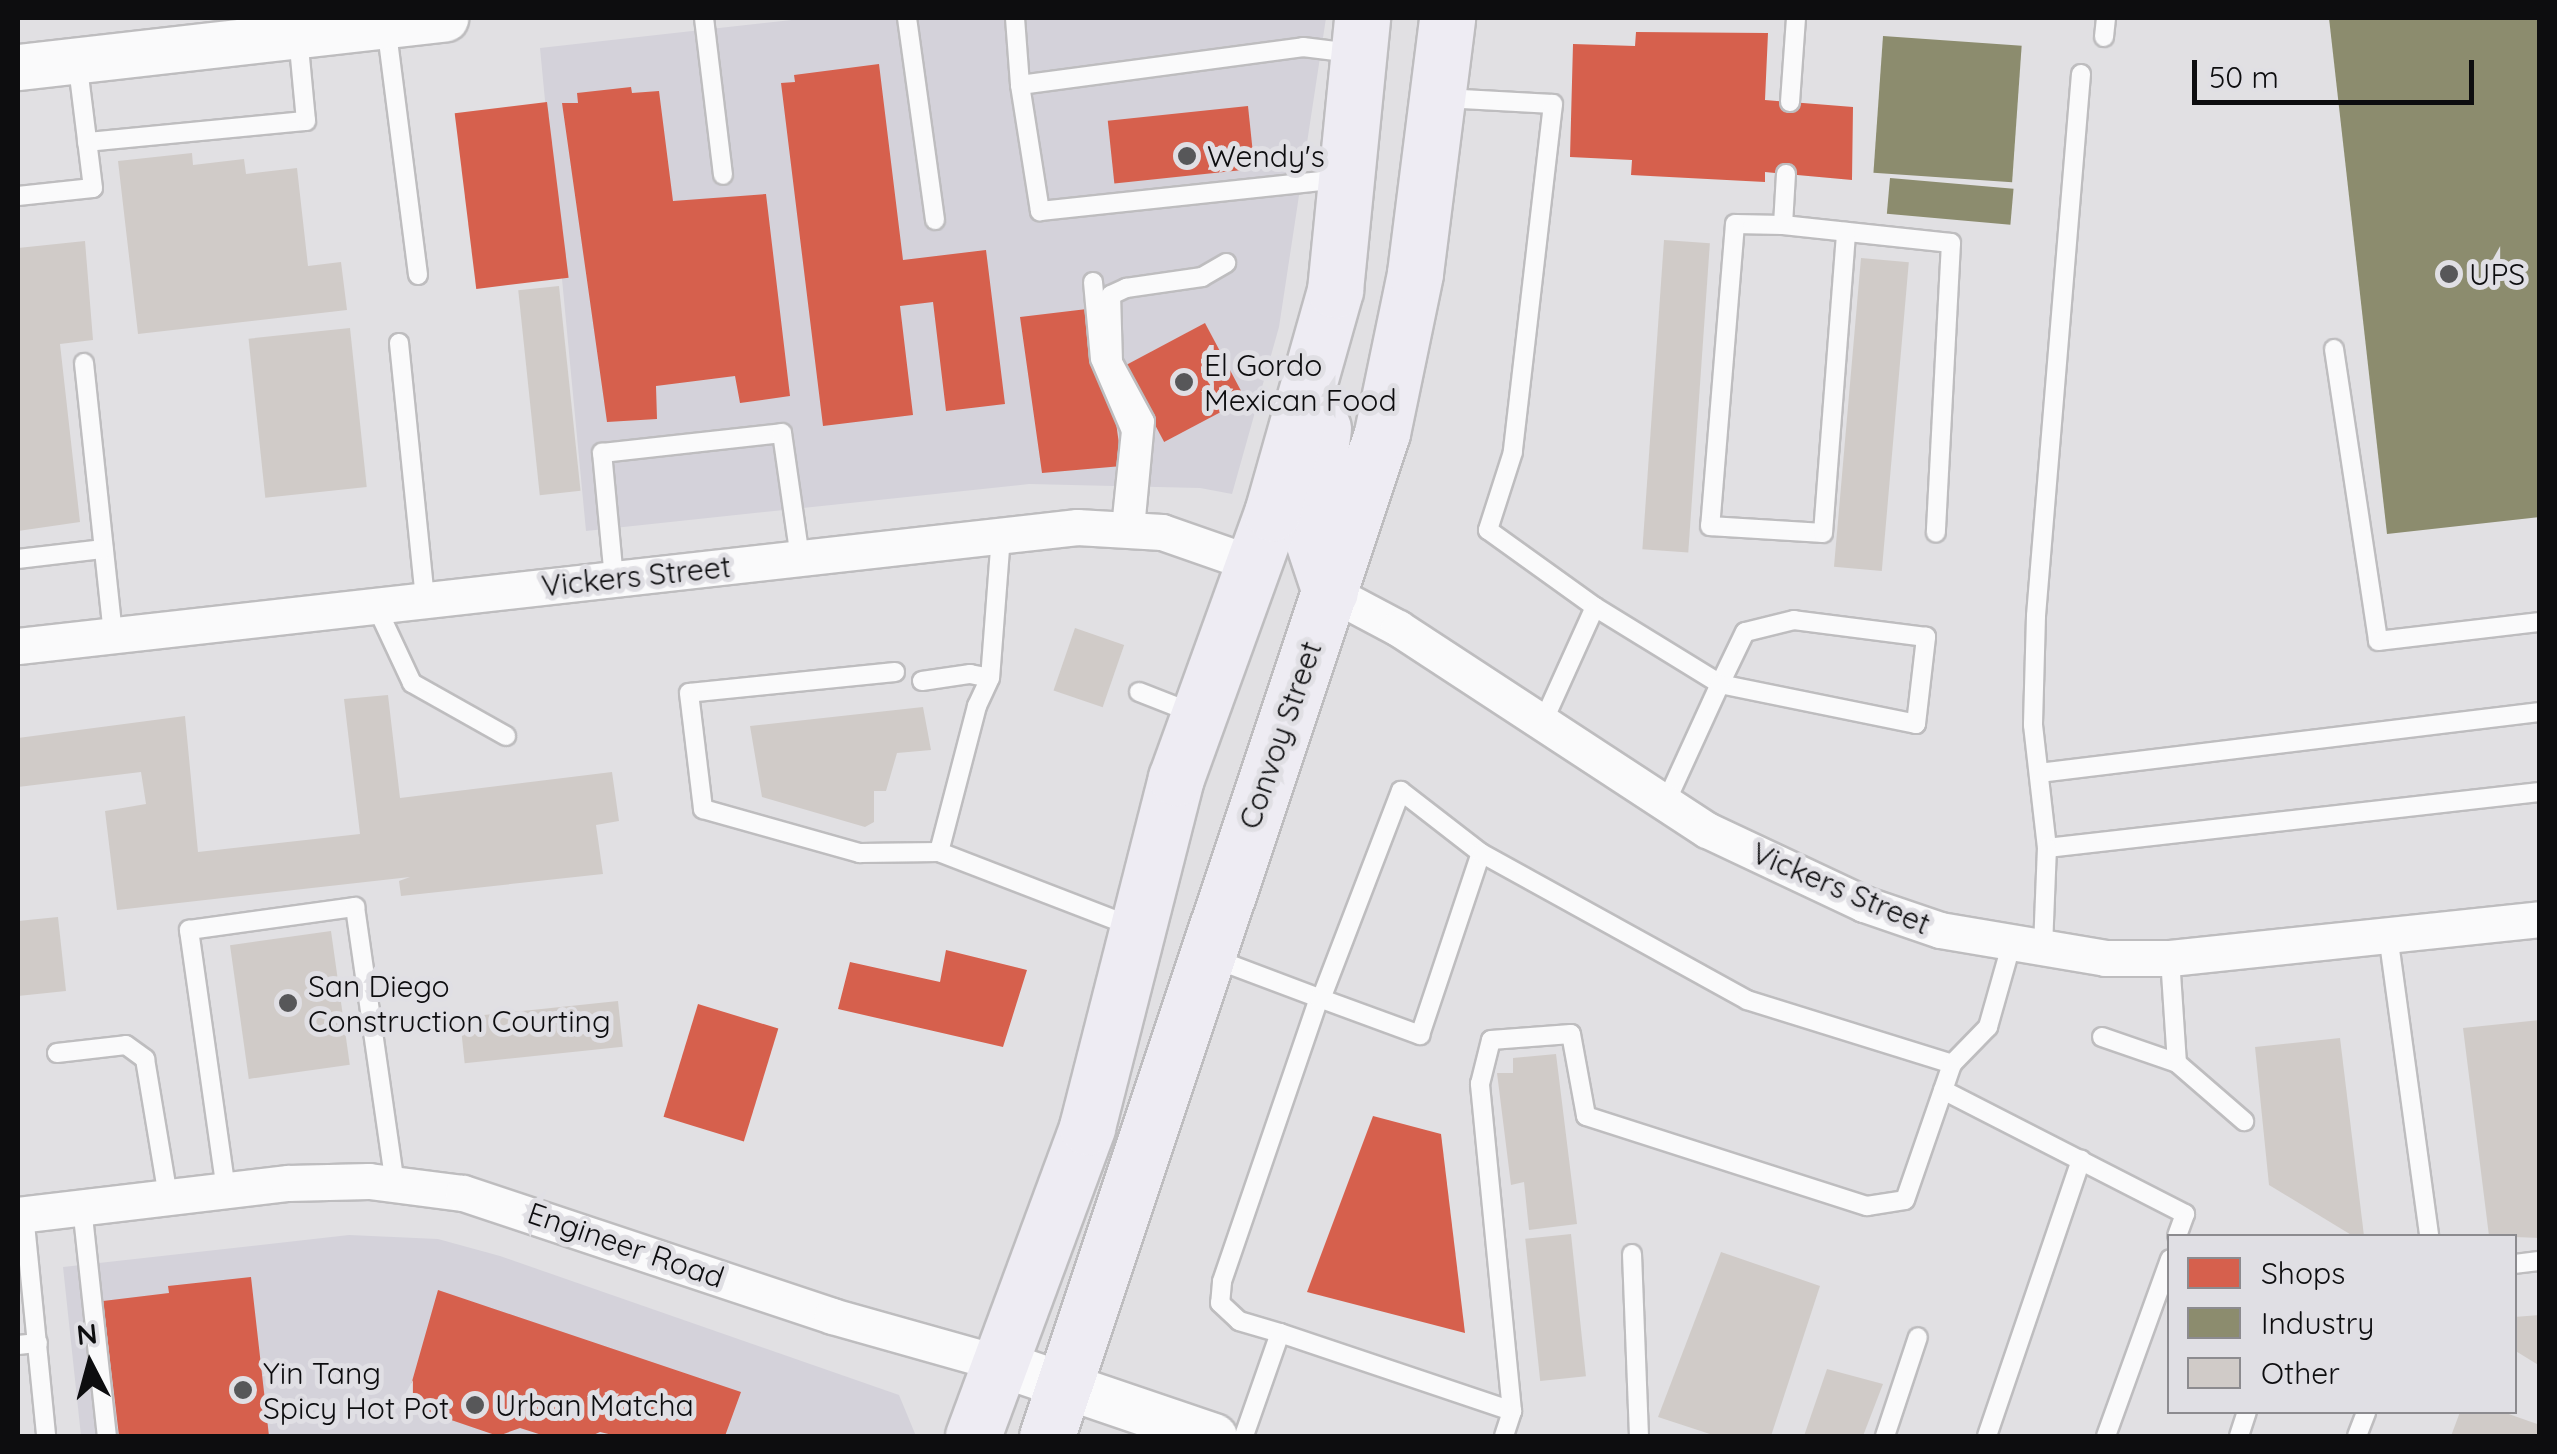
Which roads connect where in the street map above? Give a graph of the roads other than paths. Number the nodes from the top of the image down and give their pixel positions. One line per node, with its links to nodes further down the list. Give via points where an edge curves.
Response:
1 (445, 18): 8 (street)
2 (704, 18): 20 (lane)
3 (907, 18): 23 (lane)
4 (1016, 18): 15 (lane)
5 (1448, 18): 16 (main road, Convoy Street)
6 (1796, 18): 17 (lane)
7 (2106, 18): 11 (lane)
8 (386, 24): 9 (street); 27 (lane)
9 (316, 28): 12 (street); 18 (lane, via 306,121)
10 (1360, 36): 15 (lane); 21 (main road)
11 (2104, 37)
12 (77, 60): 13 (street); 18 (lane)
13 (18, 67)
14 (2081, 74): 57 (lane, via 2036,616 2033,725)
15 (1020, 84): 21 (lane, via 1040,211)
16 (1438, 98): 41 (main road, Convoy Street, via 1402,344 1382,433); 44 (lane, via 1553,104 1513,452 1488,530)
17 (1790, 102)
18 (87, 142): 22 (lane, via 92,188)
19 (1786, 174): 24 (lane)
20 (723, 176)
21 (1346, 178): 29 (main road)
22 (18, 196)
23 (935, 220)
24 (1782, 226): 25 (lane); 25 (lane, via 1734,224 1710,526 1823,533)
25 (1846, 232): 34 (lane, via 1951,243)
26 (1226, 263): 33 (lane, via 1202,277 1111,295 1114,362 1145,421)
27 (418, 275)
28 (1093, 282): 33 (lane, via 1100,360 1131,431)
29 (1335, 290): 39 (main road, via 1272,514); 41 (main road, via 1310,532)
30 (399, 343): 42 (lane)
31 (2334, 349): 45 (lane, via 2378,642)
32 (84, 362): 36 (lane)
33 (1128, 528): 35 (street, Vickers Street); 39 (street, Vickers Street, via 1162,532)
34 (1936, 533)
35 (1001, 536): 37 (street, Vickers Street); 49 (lane)
36 (104, 549): 38 (lane); 46 (lane)
37 (800, 558): 40 (street, Vickers Street); 40 (lane, via 782,433 602,452)
38 (18, 559)
39 (1251, 563): 54 (main road); 63 (main road, via 1271,581 1278,620 1272,664 1215,823)
40 (614, 579): 42 (street, Vickers Street)
41 (1330, 592): 55 (street, Vickers Street); 63 (main road, Convoy Street)
42 (425, 600): 43 (street, Vickers Street)
43 (376, 606): 46 (street, Vickers Street); 56 (lane, via 412,684)
44 (1594, 607): 51 (lane); 55 (lane)
45 (2540, 622)
46 (112, 635): 47 (street, Vickers Street)
47 (18, 646)
48 (895, 672): 61 (lane, via 689,693 703,809 860,853)
49 (990, 678): 50 (lane); 61 (lane)
50 (922, 681)
51 (1720, 684): 51 (lane, via 1745,632 1794,620 1926,637 1916,724); 59 (lane)
52 (1138, 692): 54 (lane)
53 (2540, 712): 57 (lane)
54 (1198, 715): 65 (main road)
55 (1542, 722): 59 (street, Vickers Street)
56 (506, 736)
57 (2039, 772): 60 (lane)
58 (2540, 792): 60 (lane)
59 (1666, 802): 67 (street, Vickers Street, via 1707,830 1864,904 1940,930)
60 (2047, 848): 67 (lane)
61 (939, 852): 65 (lane)
62 (1481, 853): 70 (lane, via 1420,1036); 70 (lane, via 1401,790); 74 (lane, via 1747,1000)
63 (1233, 874): 68 (main road, Convoy Street)
64 (2540, 918): 66 (street, Vickers Street)
65 (1136, 928): 91 (main road, via 1087,1127)
66 (2388, 935): 69 (street, Vickers Street); 84 (lane)
67 (2027, 944): 69 (street, Vickers Street, via 2105,958); 74 (lane, via 1988,1027)
68 (1205, 956): 70 (lane); 92 (main road, Convoy Street)
69 (2170, 958): 73 (lane)
70 (1320, 999): 87 (lane, via 1222,1282 1220,1302 1239,1321)
71 (2102, 1037): 73 (lane)
72 (57, 1053): 80 (lane, via 126,1045 145,1059)
73 (2177, 1063): 76 (lane)
74 (1952, 1064): 75 (lane)
75 (1943, 1090): 77 (lane); 93 (lane, via 1904,1200 1867,1206 1586,1116 1571,1034 1491,1040 1480,1084)
76 (2244, 1121)
77 (2080, 1160): 83 (lane, via 2186,1214); 103 (lane)
78 (395, 1186): 79 (street, Engineer Road, via 297,1182); 79 (lane, via 355,907 188,930); 91 (street, Engineer Road, via 492,1200 832,1316)
79 (226, 1190): 80 (street, Engineer Road)
80 (168, 1197): 81 (street, Engineer Road)
81 (82, 1207): 82 (street, Engineer Road); 95 (lane)
82 (21, 1214): 89 (lane)
83 (2178, 1234)
84 (2429, 1234)
85 (1632, 1254): 101 (lane)
86 (2167, 1266): 104 (lane)
87 (1280, 1333): 93 (lane); 99 (lane)
88 (1918, 1337): 102 (lane)
89 (38, 1343): 90 (lane); 94 (lane)
90 (18, 1345)
91 (999, 1364): 92 (street, Engineer Road); 96 (main road)
92 (1065, 1386): 97 (main road, Convoy Street); 98 (street, Engineer Road)
93 (1512, 1411): 100 (lane)
94 (46, 1436)
95 (106, 1436)
96 (973, 1436)
97 (1047, 1436)
98 (1214, 1436)
99 (1244, 1436)
100 (1504, 1436)
101 (1639, 1436)
102 (1885, 1436)
103 (1987, 1436)
104 (2106, 1436)

